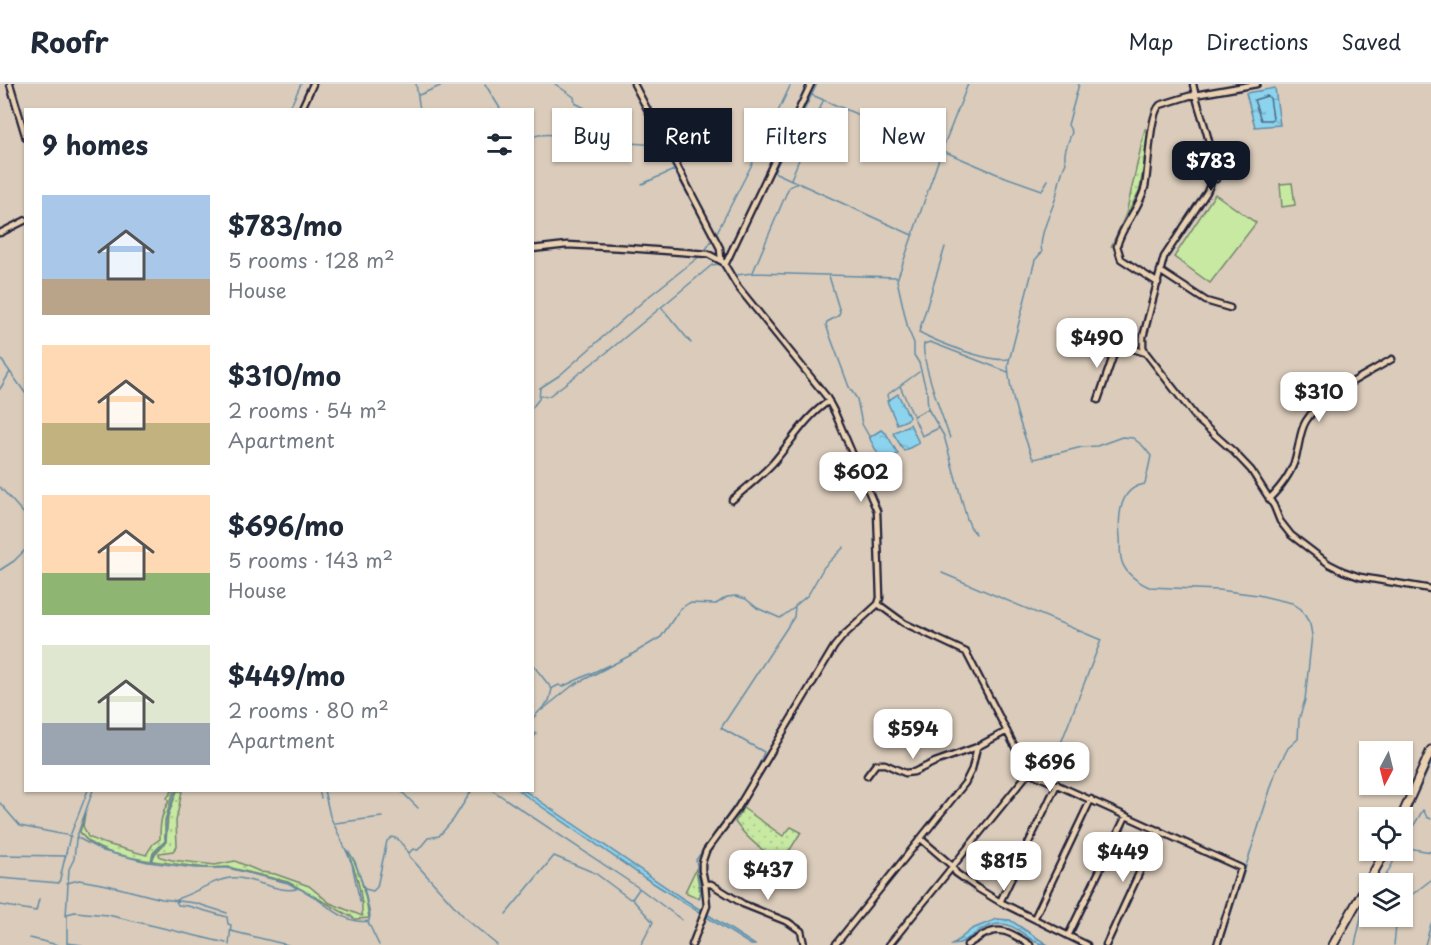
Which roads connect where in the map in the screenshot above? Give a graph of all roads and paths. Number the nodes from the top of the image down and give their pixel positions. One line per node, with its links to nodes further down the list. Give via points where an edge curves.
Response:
1 (10, 84): 9 (street)
2 (313, 84): 8 (street)
3 (634, 84): 13 (street, via 720,248)
4 (812, 84): 13 (street)
5 (1193, 84): 7 (street)
6 (1257, 84): 7 (street)
7 (1195, 95): 14 (street, via 1212,147 1212,168 1205,173 1212,180 1164,257); 15 (street, via 1157,108 1145,187 1117,246 1121,259)
8 (302, 108)
9 (24, 131)
10 (24, 221): 11 (street)
11 (0, 233)
12 (534, 249): 13 (street, via 567,245 627,248 708,255)
13 (723, 262): 22 (street, via 759,315)
14 (1160, 271): 15 (street); 16 (street, via 1198,297)
15 (1158, 282): 19 (street, via 1143,337)
16 (1230, 308)
17 (1092, 334): 18 (street)
18 (1117, 345): 19 (street); 21 (street)
19 (1146, 353): 23 (street, via 1198,420 1251,470)
20 (1392, 359): 23 (street, via 1337,393 1306,420 1293,467)
21 (1098, 400)
22 (829, 401): 24 (street, via 797,430 771,465); 26 (street, via 877,511)
23 (1269, 499): 25 (street, via 1291,535 1329,564 1360,578)
24 (732, 500)
25 (1431, 589)
26 (878, 604): 27 (street, via 904,623 966,652); 40 (street, via 834,647 738,809 706,851 702,863)
27 (1007, 731): 28 (street); 30 (street)
28 (977, 747): 31 (street, via 914,772 876,764); 37 (street, via 965,783)
29 (1431, 750): 34 (street)
30 (1030, 771): 32 (street); 39 (street)
31 (867, 776)
32 (1057, 784): 33 (street); 41 (street)
33 (1091, 799): 35 (street); 42 (street)
34 (1406, 807)
35 (1126, 816): 36 (street); 43 (street)
36 (1159, 830): 51 (street); 52 (street, via 1240,868)
37 (921, 839): 39 (street); 46 (street)
38 (1380, 861): 53 (street)
39 (953, 868): 41 (street); 47 (street)
40 (705, 884): 44 (street, via 704,913); 45 (street, via 788,922 801,931)
41 (1000, 902): 42 (street)
42 (1034, 919): 43 (street)
43 (1068, 936): 50 (street)
44 (692, 945)
45 (804, 945)
46 (836, 945)
47 (889, 945)
48 (967, 945): 49 (street, via 994,930 1017,936)
49 (1030, 945)
50 (1087, 945)
51 (1106, 945)
52 (1217, 945)
53 (1333, 945)

